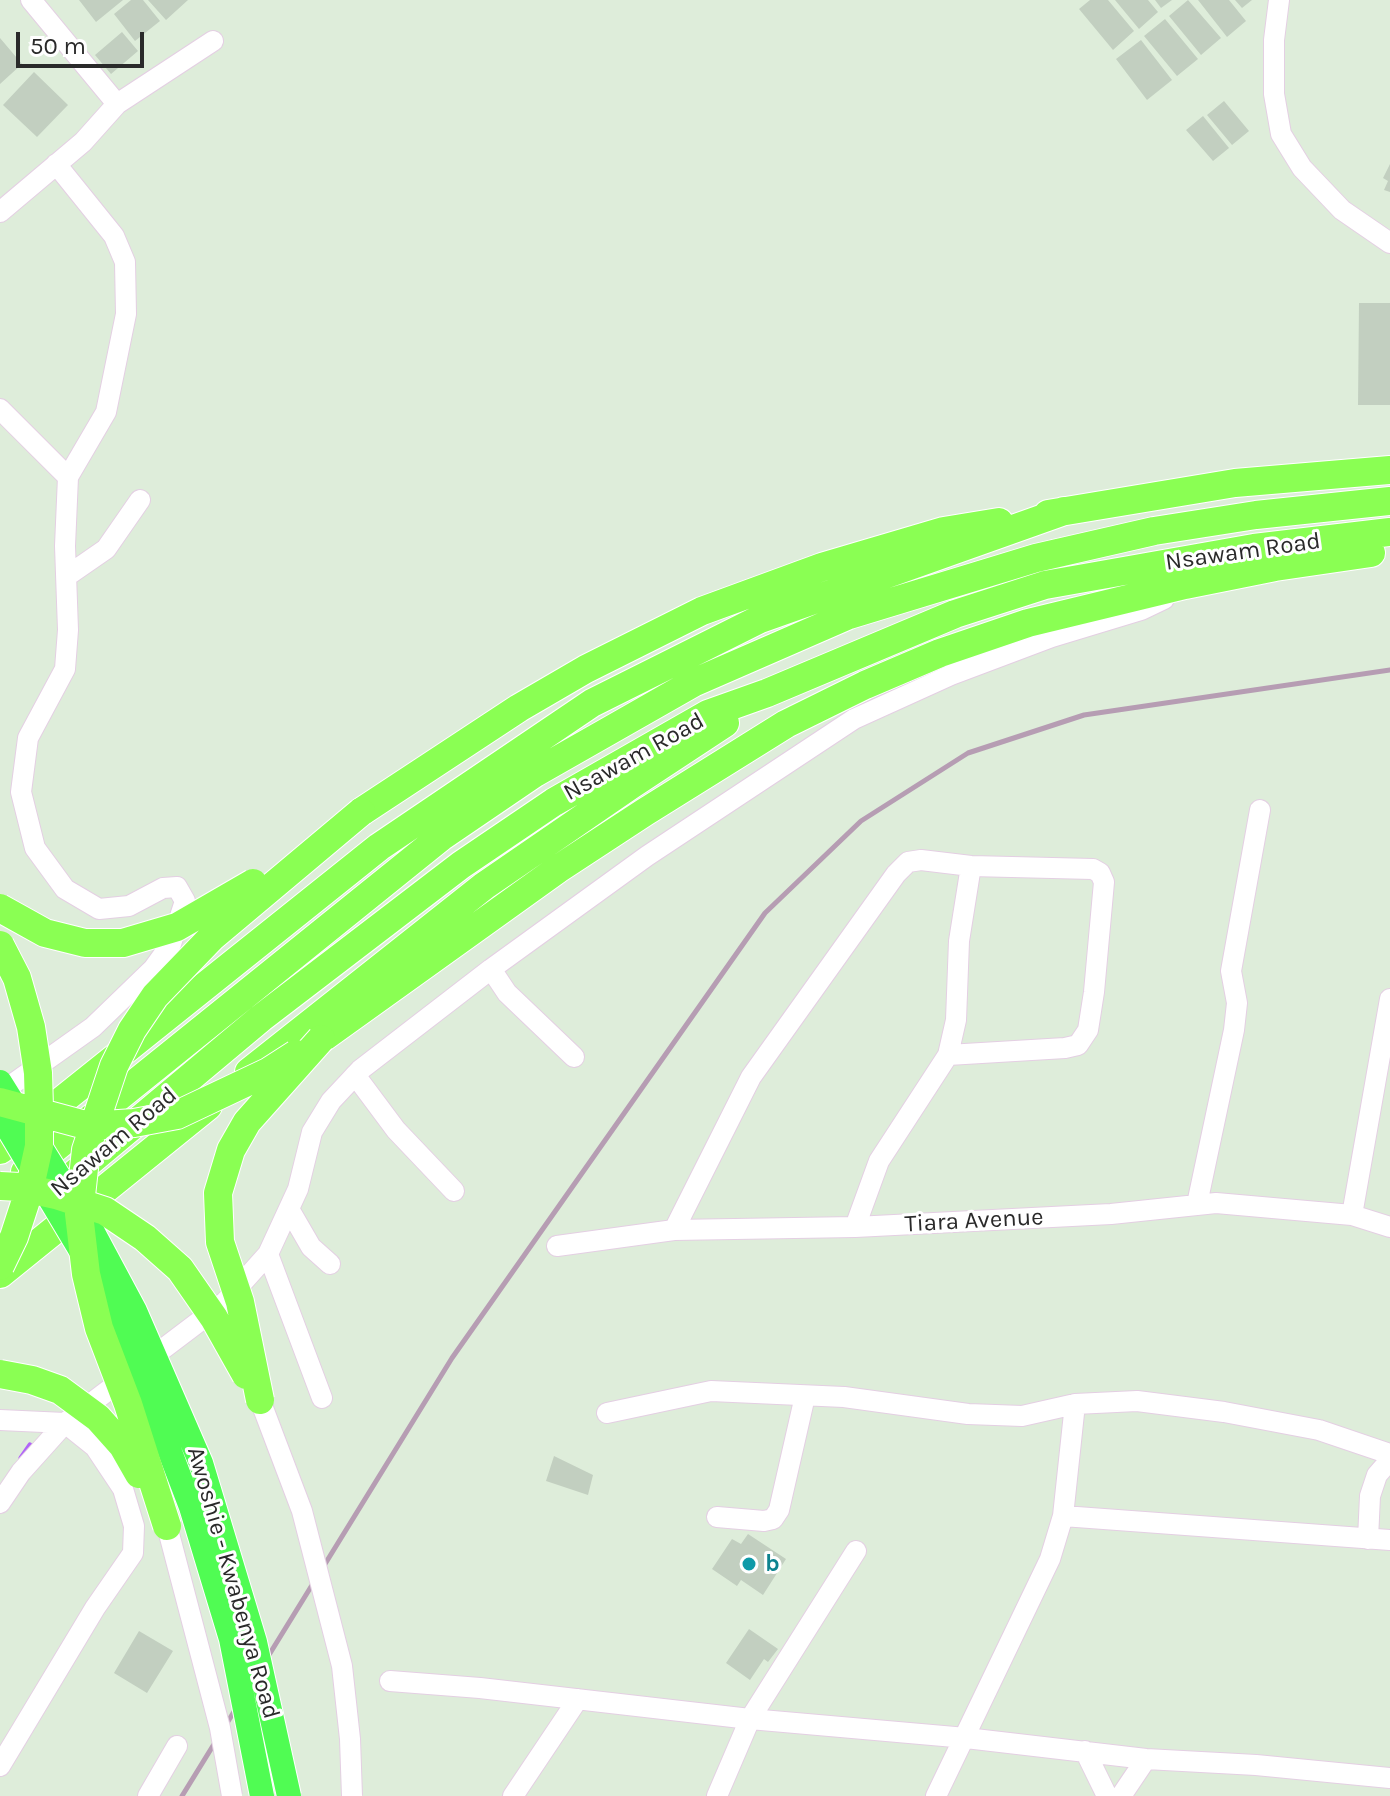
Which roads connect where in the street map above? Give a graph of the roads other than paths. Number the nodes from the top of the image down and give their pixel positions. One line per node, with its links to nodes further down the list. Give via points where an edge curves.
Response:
1 (31, 0): 4 (street)
2 (1279, 0): 7 (street, via 1274,94 1281,134 1302,168 1342,210)
3 (213, 41): 4 (street)
4 (117, 104): 5 (street)
5 (56, 164): 6 (street); 10 (street, via 114,236 125,262 126,314 106,412)
6 (0, 212)
7 (1390, 243)
8 (0, 409): 10 (street)
9 (1390, 470): 13 (highway, via 1235,483)
10 (68, 477): 16 (street)
11 (140, 500): 16 (street, via 106,549)
12 (1390, 501): 37 (highway, Nsawam Road, via 1154,531 1036,558 849,615 693,683 535,773 441,837)
13 (1064, 511): 20 (highway, via 944,531 822,567 702,611 519,708); 34 (highway, via 760,619 592,703 379,847)
14 (1390, 532): 18 (highway, Nsawam Road, via 1254,548 1045,585 955,614)
15 (1390, 551): 17 (highway)
16 (67, 576): 31 (street, via 65,669 28,738 21,792 35,848 65,889 99,909 129,906 163,888 177,887 185,901 171,944 153,969 93,1027)
17 (1185, 585): 24 (street, via 1141,610 951,675 854,719 647,856); 26 (highway, via 1028,623 927,659 786,724 558,869)
18 (767, 693): 44 (highway, Nsawam Road, via 708,714 619,764 461,865 261,1018); 49 (highway, via 484,886)
19 (1260, 810): 38 (street, via 1231,971 1237,1003 1234,1030)
20 (361, 812): 22 (highway, bridge, via 225,901 177,927 123,943 85,943 45,933); 62 (highway, bridge, via 212,937 155,996 114,1066 86,1150 79,1214 86,1274 99,1328)
21 (971, 866): 27 (street); 27 (street, via 1100,873 1104,882 1094,992 1088,1030 1078,1045); 43 (street, via 921,860 908,862 896,874 751,1077)
22 (0, 908)
23 (0, 945): 48 (highway, bridge, via 17,978 31,1027 39,1146 29,1191)
24 (491, 969): 28 (street, via 507,993); 29 (street)
25 (1390, 999): 40 (street)
26 (321, 1039): 32 (highway, bridge, via 268,1072 177,1115 89,1126); 53 (highway, bridge, via 247,1122 231,1150 218,1193 220,1242 240,1302)
27 (948, 1055): 41 (street, via 879,1161)
28 (574, 1057)
29 (355, 1075): 36 (street, via 396,1130); 39 (street, via 312,1132)
30 (0, 1082): 78 (main road, Awoshie - Kwabenya Road, bridge, via 89,1225 135,1311 201,1463 255,1642)
31 (0, 1093)
32 (0, 1102)
33 (0, 1115): 77 (main road, Awoshie - Kwabenya Road, bridge, via 99,1281 146,1389 191,1507 231,1639)
34 (0, 1150)
35 (0, 1186): 53 (highway, bridge, via 56,1195 105,1211 145,1238 180,1269)
36 (454, 1191)
37 (0, 1192)
38 (1197, 1204): 40 (street, Tiara Avenue); 41 (street, Tiara Avenue, via 1111,1214)
39 (289, 1209): 46 (street); 47 (street, via 311,1247)
40 (1352, 1215): 42 (street, Tiara Avenue)
41 (855, 1227): 43 (street, Tiara Avenue)
42 (1390, 1227)
43 (674, 1230): 45 (street, Tiara Avenue)
44 (0, 1237)
45 (557, 1246)
46 (268, 1254): 52 (street); 57 (street, via 225,1302)
47 (330, 1264)
48 (0, 1266)
49 (0, 1274)
50 (0, 1374): 62 (highway, bridge, via 60,1390 98,1418 123,1446)
51 (805, 1396): 54 (street, via 1022,1416); 55 (street, via 711,1391); 61 (street, via 773,1519)
52 (322, 1398)
53 (260, 1400): 79 (street, bridge, via 302,1511 342,1666)
54 (1075, 1404): 58 (street, via 1137,1401 1224,1412 1319,1430); 60 (street)
55 (607, 1413)
56 (0, 1420): 57 (street)
57 (65, 1423): 59 (street); 73 (street, via 95,1447 123,1489 134,1526 133,1553)
58 (1390, 1457): 63 (street, via 1370,1496)
59 (0, 1503)
60 (1063, 1516): 63 (street); 69 (street, via 1046,1570)
61 (717, 1517)
62 (167, 1526): 76 (street, bridge, via 220,1728)
63 (1368, 1539): 64 (street)
64 (1390, 1540)
65 (856, 1551): 68 (street)
66 (390, 1681): 67 (street)
67 (578, 1699): 68 (street); 80 (street)
68 (750, 1719): 69 (street); 81 (street)
69 (966, 1738): 71 (street); 82 (street)
70 (177, 1746): 75 (street)
71 (1085, 1751): 72 (street); 83 (street)
72 (1146, 1759): 74 (street); 84 (street)
73 (0, 1766)
74 (1390, 1778)
75 (148, 1796)
76 (232, 1796)
77 (262, 1796)
78 (289, 1796)
79 (352, 1796)
80 (513, 1796)
81 (717, 1796)
82 (936, 1796)
83 (1107, 1796)
84 (1121, 1796)

